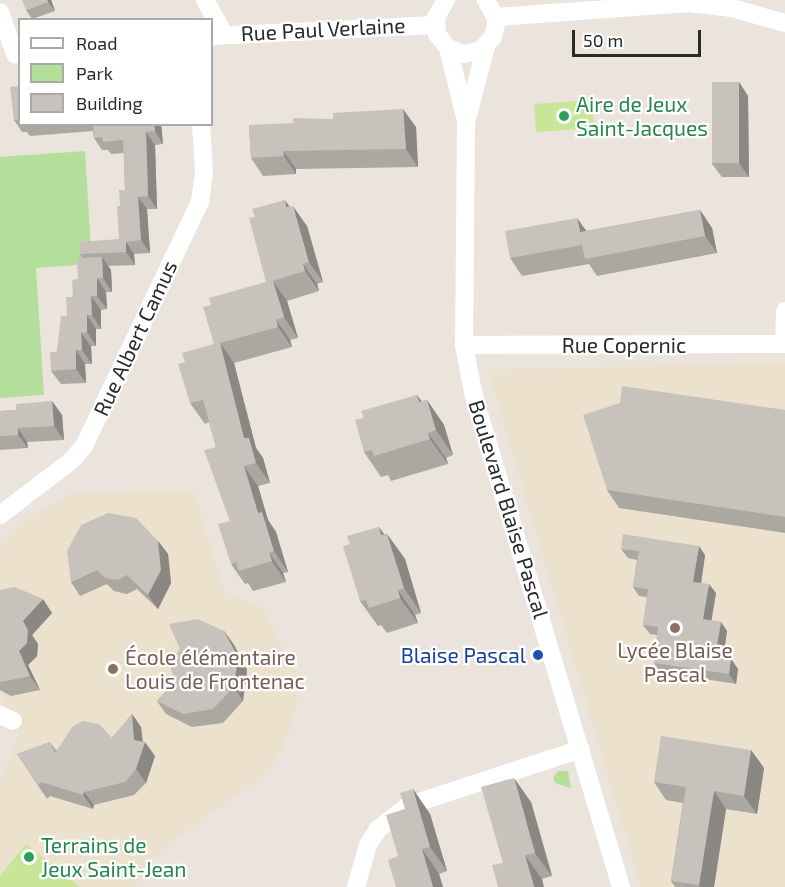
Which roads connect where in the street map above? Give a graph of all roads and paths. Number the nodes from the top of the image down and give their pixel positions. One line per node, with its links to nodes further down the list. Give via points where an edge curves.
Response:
1 (206, 0): 6 (street)
2 (444, 0): 9 (street)
3 (486, 0): 5 (street)
4 (0, 12): 13 (street)
5 (496, 17): 8 (street, via 689,3 732,8); 11 (street, Boulevard Blaise Pascal, via 496,29)
6 (212, 18)
7 (213, 20): 10 (street)
8 (785, 23)
9 (435, 25): 10 (street, Rue Paul Verlaine); 12 (street, Boulevard Blaise Pascal)
10 (218, 35)
11 (486, 46): 12 (street, via 464,54); 14 (street, Boulevard Blaise Pascal)
12 (448, 48): 14 (street, Boulevard Blaise Pascal)
13 (11, 54)
14 (466, 121): 18 (street, Boulevard Blaise Pascal)
15 (201, 126): 19 (street, Rue Albert Camus, via 204,173 200,201 84,446 71,461)
16 (785, 311): 17 (street)
17 (784, 344): 18 (street, Rue Copernic)
18 (464, 345): 20 (street, Boulevard Blaise Pascal, via 474,397)
19 (0, 515)
20 (581, 749): 21 (street, via 407,806 378,829 368,845); 22 (street, Boulevard Blaise Pascal)
21 (356, 887)
22 (621, 887)

